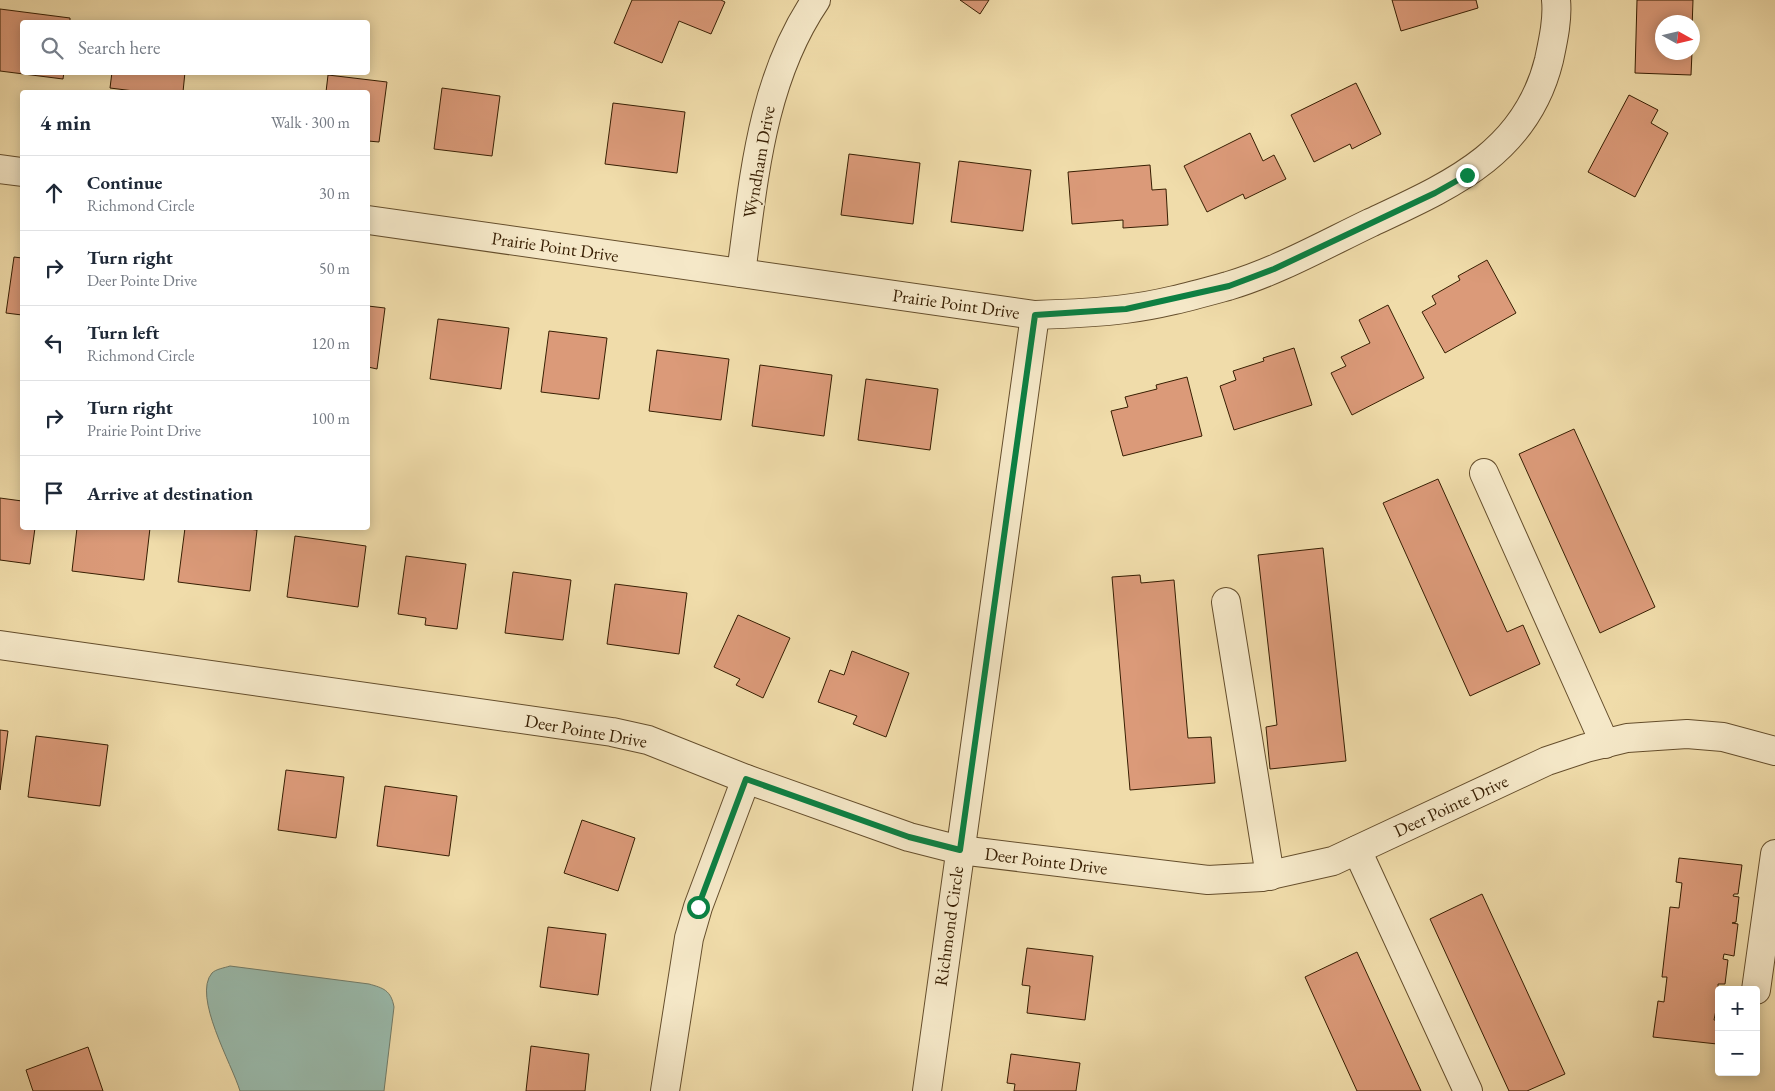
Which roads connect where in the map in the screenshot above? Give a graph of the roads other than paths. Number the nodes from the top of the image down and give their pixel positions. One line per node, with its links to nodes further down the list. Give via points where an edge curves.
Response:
1 (816, 0): 6 (street, Wyndham Drive, via 784,63 766,110)
2 (1556, 0): 7 (street, Prairie Point Drive, via 1544,81 1524,119 1497,151 1467,175 1284,265 1229,286 1126,309)
3 (0, 169): 4 (street)
4 (20, 172)
5 (370, 220): 6 (street, Prairie Point Drive)
6 (741, 273): 7 (street, Prairie Point Drive)
7 (1035, 315): 14 (street, Richmond Circle)
8 (1484, 473): 11 (street)
9 (1226, 602): 17 (street)
10 (0, 645): 13 (street, Deer Pointe Drive, via 612,732 648,740)
11 (1605, 744): 12 (street, Deer Pointe Drive, via 1627,738 1687,734 1723,737); 15 (street, Deer Pointe Drive, via 1547,761)
12 (1775, 751)
13 (746, 779): 14 (street, Deer Pointe Drive, via 909,837); 19 (street, via 689,938)
14 (960, 850): 17 (street, Deer Pointe Drive, via 1182,878 1233,880); 20 (street, Richmond Circle)
15 (1356, 850): 17 (street, Deer Pointe Drive, via 1333,861); 21 (street)
16 (1775, 854): 18 (street)
17 (1270, 876)
18 (1757, 986)
19 (665, 1091)
20 (927, 1091)
21 (1468, 1091)

